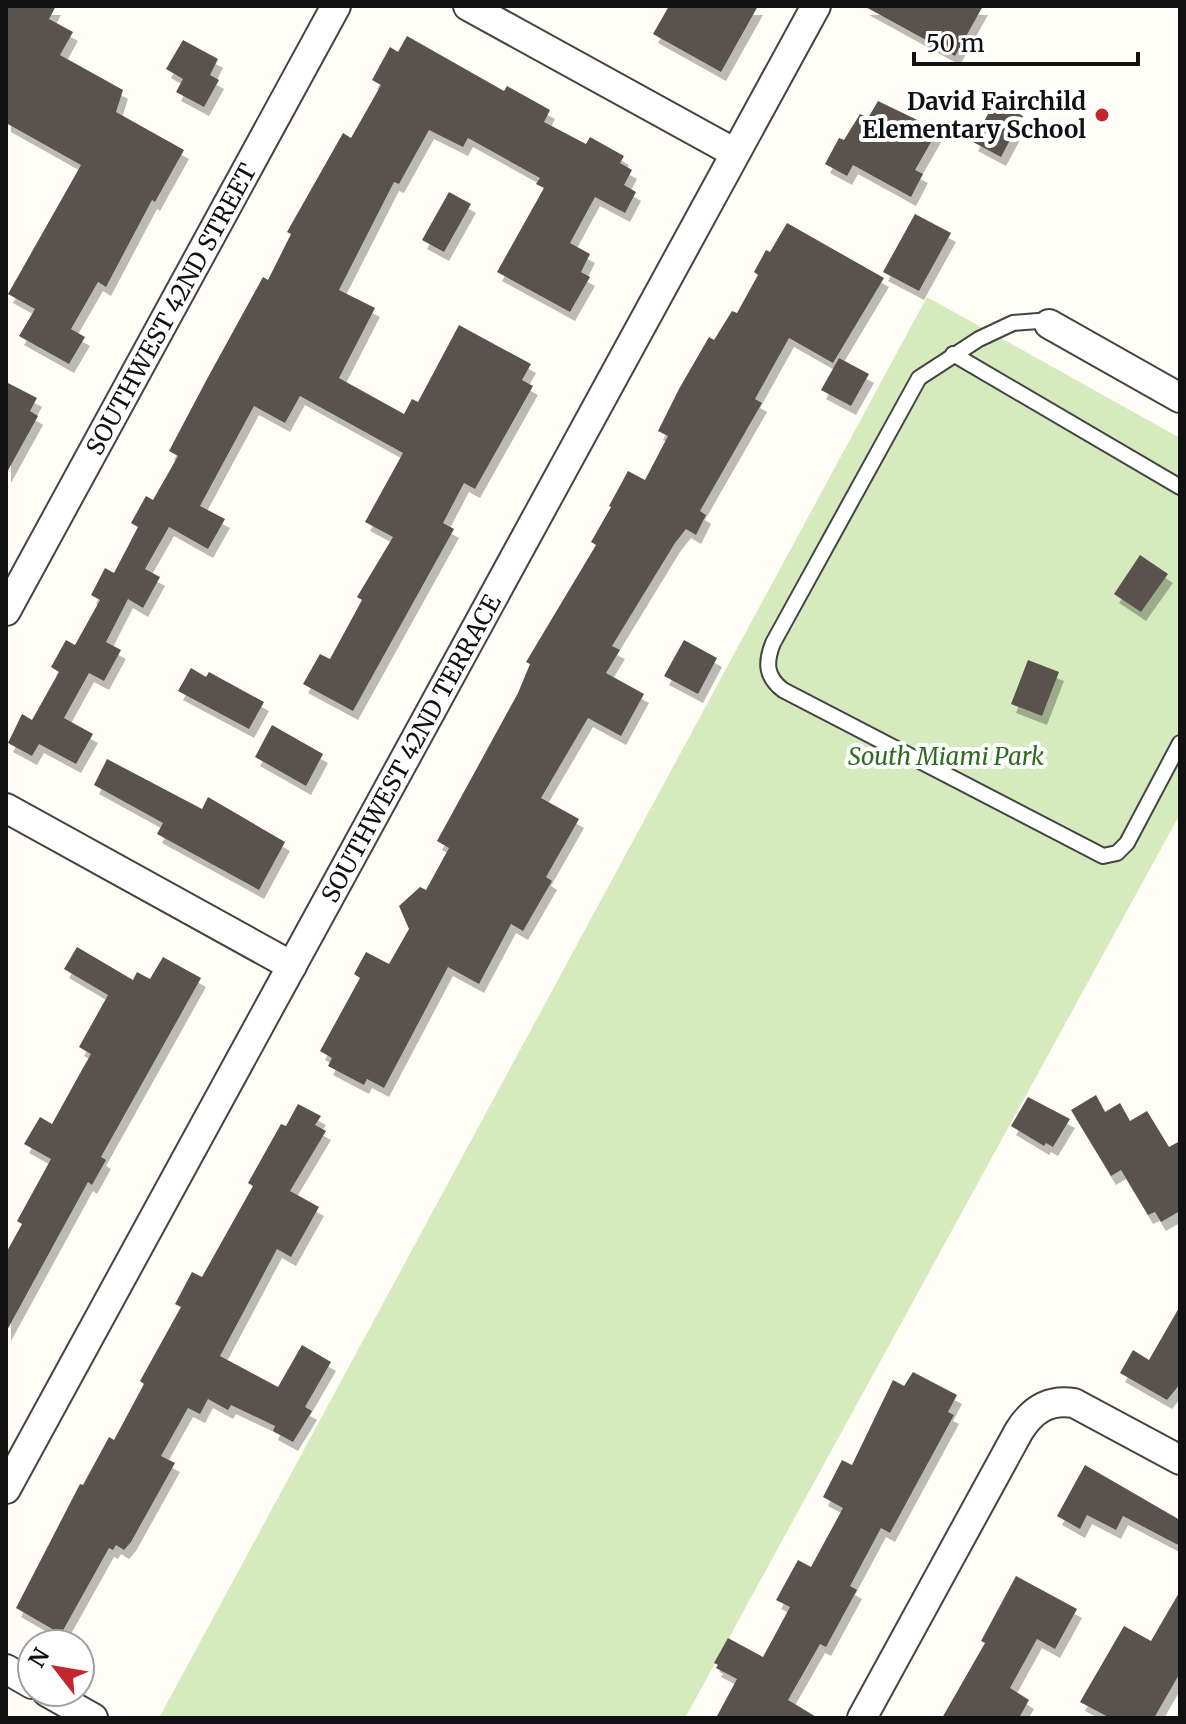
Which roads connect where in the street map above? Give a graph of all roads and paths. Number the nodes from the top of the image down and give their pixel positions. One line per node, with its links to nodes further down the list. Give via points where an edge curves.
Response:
1 (336, 6): 9 (street, SOUTHWEST 42ND STREET)
2 (468, 6): 4 (street)
3 (816, 6): 4 (street, SOUTHWEST 42ND TERRACE)
4 (735, 153): 12 (street, SOUTHWEST 42ND TERRACE)
5 (1049, 324): 6 (lane, via 1013,323); 7 (street)
6 (953, 354): 8 (lane); 10 (lane, via 919,378 910,392 773,643 767,663 772,681 1103,856 1117,853 1127,843)
7 (1180, 398)
8 (1180, 487)
9 (6, 611)
10 (1180, 743)
11 (6, 808): 12 (street)
12 (292, 966): 14 (street, SOUTHWEST 42ND TERRACE)
13 (1180, 1460): 17 (street, via 1081,1406 1059,1402 1034,1411)
14 (6, 1489)
15 (75, 1708): 16 (street)
16 (93, 1718)
17 (862, 1718)

